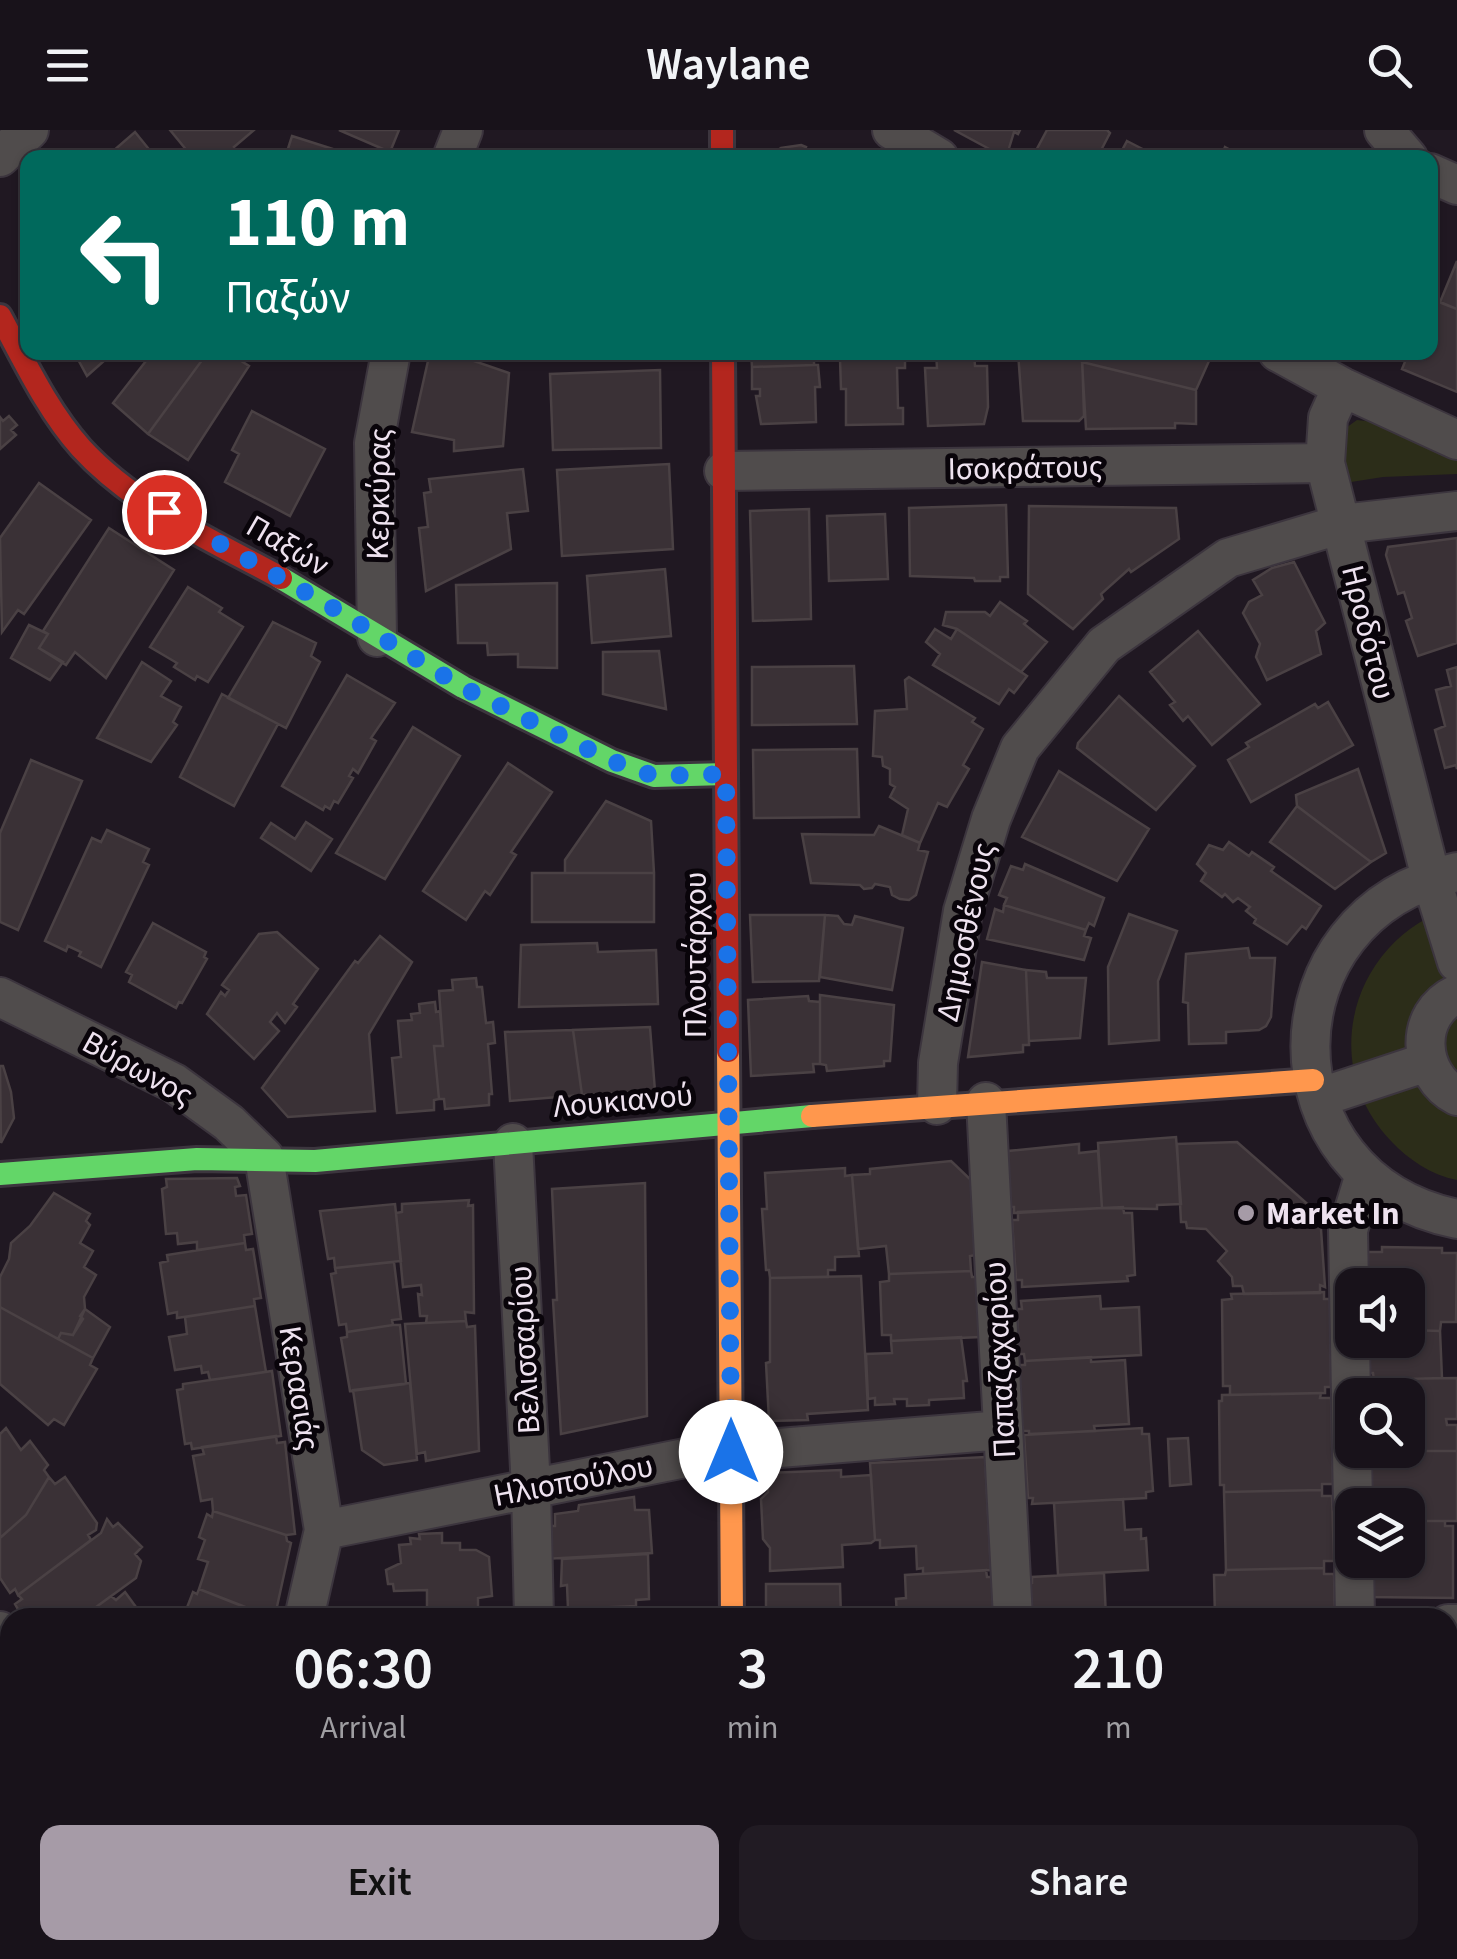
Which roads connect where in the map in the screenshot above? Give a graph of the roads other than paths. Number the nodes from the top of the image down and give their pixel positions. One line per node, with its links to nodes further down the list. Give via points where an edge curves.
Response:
1 (29, 130): 6 (street)
2 (892, 130): 4 (street)
3 (1384, 130): 5 (street)
4 (926, 150)
5 (1404, 150)
6 (0, 157)
7 (0, 316): 8 (street, Παξών)
8 (20, 353)
9 (24, 360): 19 (street, Παξών, via 80,447 131,494)
10 (390, 360): 19 (street, Κερκύρας, via 374,443)
11 (724, 360): 16 (street, Πλουτάρχου)
12 (1292, 360): 13 (street)
13 (1342, 388): 14 (street); 15 (street, Ηροδότου, via 1328,418)
14 (1457, 440)
15 (1325, 463): 16 (street, Ισοκράτους); 18 (street, Ηροδότου)
16 (724, 470): 20 (street, Πλουτάρχου)
17 (1457, 511): 18 (street, Δημοσθένους)
18 (1342, 524): 21 (street, Ηροδότου); 29 (street, Δημοσθένους, via 1228,558 1151,610 1104,644 1020,748 963,911)
19 (377, 637): 20 (street, Παξών, via 612,761 654,776)
20 (726, 774): 30 (street, Πλουτάρχου)
21 (1444, 875): 22 (street, Ηροδότου); 26 (street, via 1380,904 1334,956 1313,1010)
22 (1457, 962)
23 (1457, 994): 25 (street, via 1428,1026)
24 (0, 997): 32 (street, Βύρωνος, via 174,1084 229,1122)
25 (1427, 1062): 26 (street); 27 (street, via 1434,1078)
26 (1315, 1089): 28 (street, Λουκιανού); 33 (street, via 1339,1143)
27 (1457, 1096)
28 (986, 1102): 29 (street, Λουκιανού); 36 (street, Παπαζαχαρίου)
29 (936, 1105): 30 (street, Λουκιανού)
30 (728, 1124): 31 (street, Λουκιανού); 37 (street, Πλουτάρχου)
31 (513, 1143): 32 (street, Λουκιανού, via 315,1161); 38 (street, Βελισσαρίου)
32 (264, 1157): 34 (street, Λουκιανού); 40 (street, Κερασιάς)
33 (1365, 1174): 35 (street, via 1414,1206); 39 (street, via 1348,1230)
34 (1, 1180)
35 (1457, 1219)
36 (1003, 1430): 37 (street, Ηλιοπούλου); 45 (street, Παπαζαχαρίου)
37 (731, 1452): 38 (street, Ηλιοπούλου); 44 (street, Πλουτάρχου)
38 (531, 1488): 40 (street, Ηλιοπούλου); 43 (street, Βελισσαρίου)
39 (1353, 1488)
40 (324, 1530): 42 (street, Κερασιάς)
41 (1354, 1578): 46 (street)
42 (306, 1608)
43 (534, 1608)
44 (732, 1608)
45 (1012, 1608)
46 (1355, 1608)

